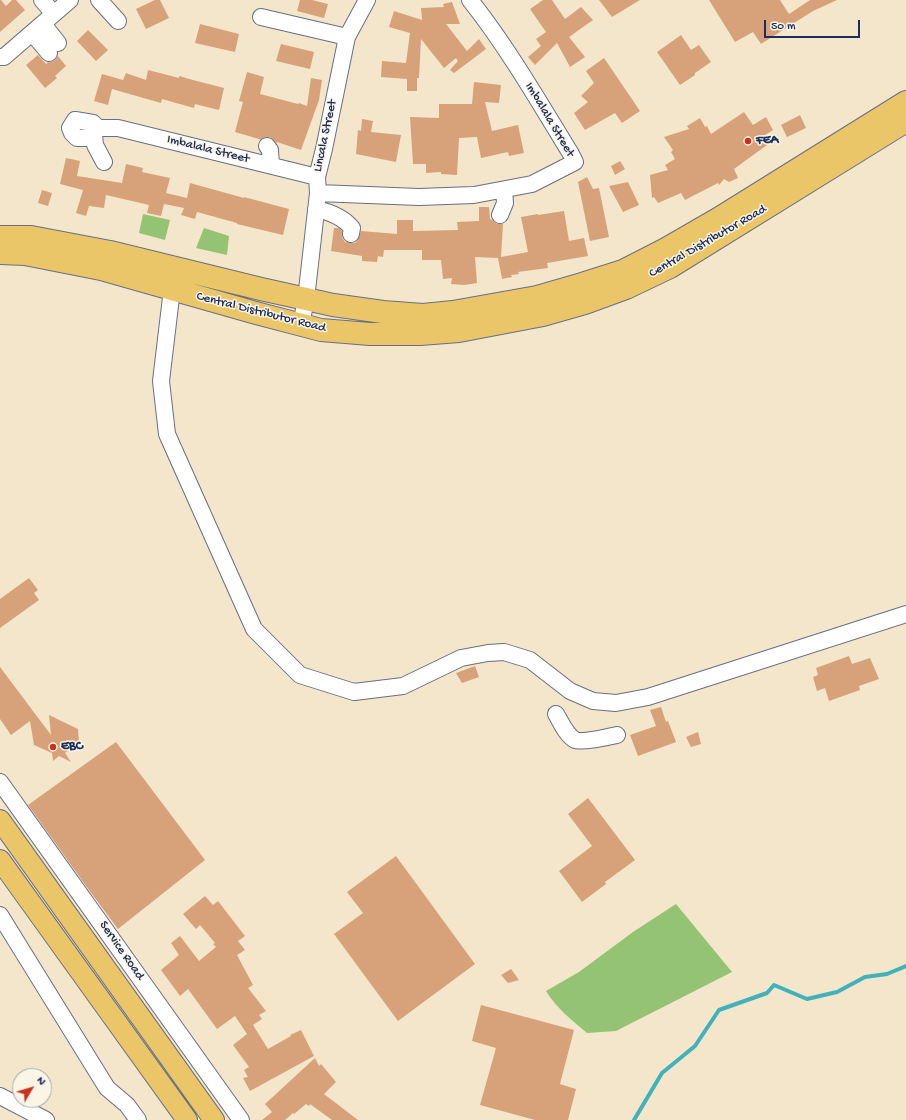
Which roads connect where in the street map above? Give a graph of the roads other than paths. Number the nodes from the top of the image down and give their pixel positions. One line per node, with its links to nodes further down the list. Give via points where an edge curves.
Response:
1 (42, 0): 8 (street)
2 (70, 0): 8 (street)
3 (99, 0): 7 (street)
4 (368, 0): 9 (street, Lincala Street)
5 (470, 0): 18 (street, Imbalala Street, via 508,52 575,162 532,184)
6 (261, 17): 9 (street)
7 (118, 21)
8 (43, 24): 10 (street); 11 (street, via 9,43 4,57)
9 (347, 37): 17 (street, Lincala Street)
10 (53, 48)
11 (0, 57)
12 (906, 102): 27 (highway, Central Distributor Road, via 725,215 623,271 537,297 423,315 383,312)
13 (906, 120): 28 (highway, Central Distributor Road, via 670,267 626,288 585,303 543,315 459,331 370,334 321,330)
14 (267, 146): 16 (street, via 270,150)
15 (104, 162): 16 (street, Imbalala Street, via 95,145 96,131 118,128)
16 (271, 165): 17 (street, Imbalala Street)
17 (317, 177): 19 (street, Lincala Street)
18 (510, 188): 19 (street, Imbalala Street, via 474,195); 20 (street); 21 (street)
19 (317, 201): 22 (street, via 349,224 352,228); 27 (street, Lincala Street)
20 (515, 206)
21 (500, 215)
22 (351, 234)
23 (0, 237): 25 (highway, Central Distributor Road, via 32,237 110,252)
24 (0, 253): 26 (highway, Central Distributor Road, via 25,254 101,270)
25 (178, 269): 26 (street); 27 (highway, Central Distributor Road)
26 (172, 289): 28 (highway, Central Distributor Road); 29 (street, via 160,381 168,434 254,629 300,675 354,692 403,686 461,658 504,652 530,660 570,691 593,701 616,703 648,697)
27 (306, 299): 28 (street, Lincala Street)
28 (302, 325)
29 (906, 614)
30 (556, 714): 31 (street, via 567,732 576,740)
31 (617, 735)
32 (0, 782): 41 (street, Service Road)
33 (0, 820): 40 (main road)
34 (0, 860): 39 (main road)
35 (0, 915): 38 (street, via 107,1088)
36 (0, 1096): 37 (street)
37 (46, 1120)
38 (138, 1120)
39 (187, 1120)
40 (214, 1120)
41 (241, 1120)

